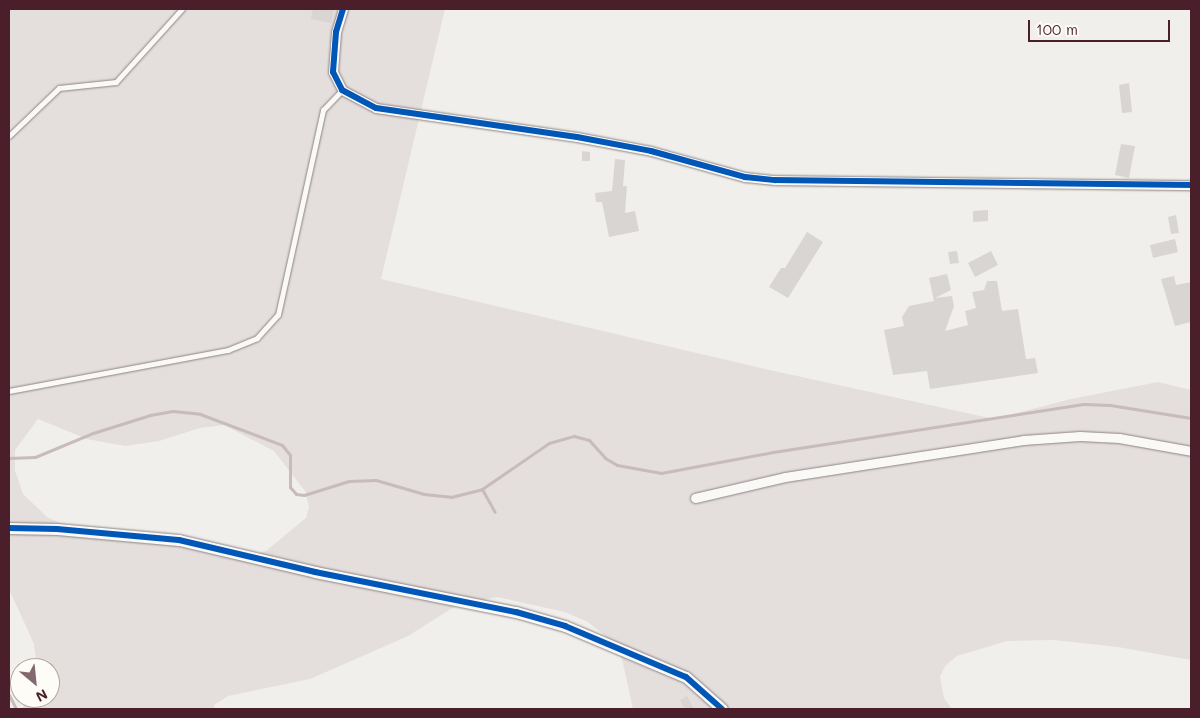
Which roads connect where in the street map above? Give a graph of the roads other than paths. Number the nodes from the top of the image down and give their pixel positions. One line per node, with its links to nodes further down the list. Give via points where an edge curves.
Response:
1 (182, 9): 4 (lane, via 116,82 59,88)
2 (343, 9): 3 (street, via 333,58 333,72)
3 (342, 90): 5 (street, via 376,108 577,137 651,151 752,178); 6 (lane, via 323,110 278,315 257,338 228,350)
4 (9, 136)
5 (1191, 185)
6 (9, 391)
7 (1191, 451): 8 (street, via 1119,438 1080,436 1023,440 785,477)
8 (696, 498)
9 (9, 528): 10 (street, via 57,528 179,540 315,572 516,612 565,626 686,677)
10 (722, 709)

